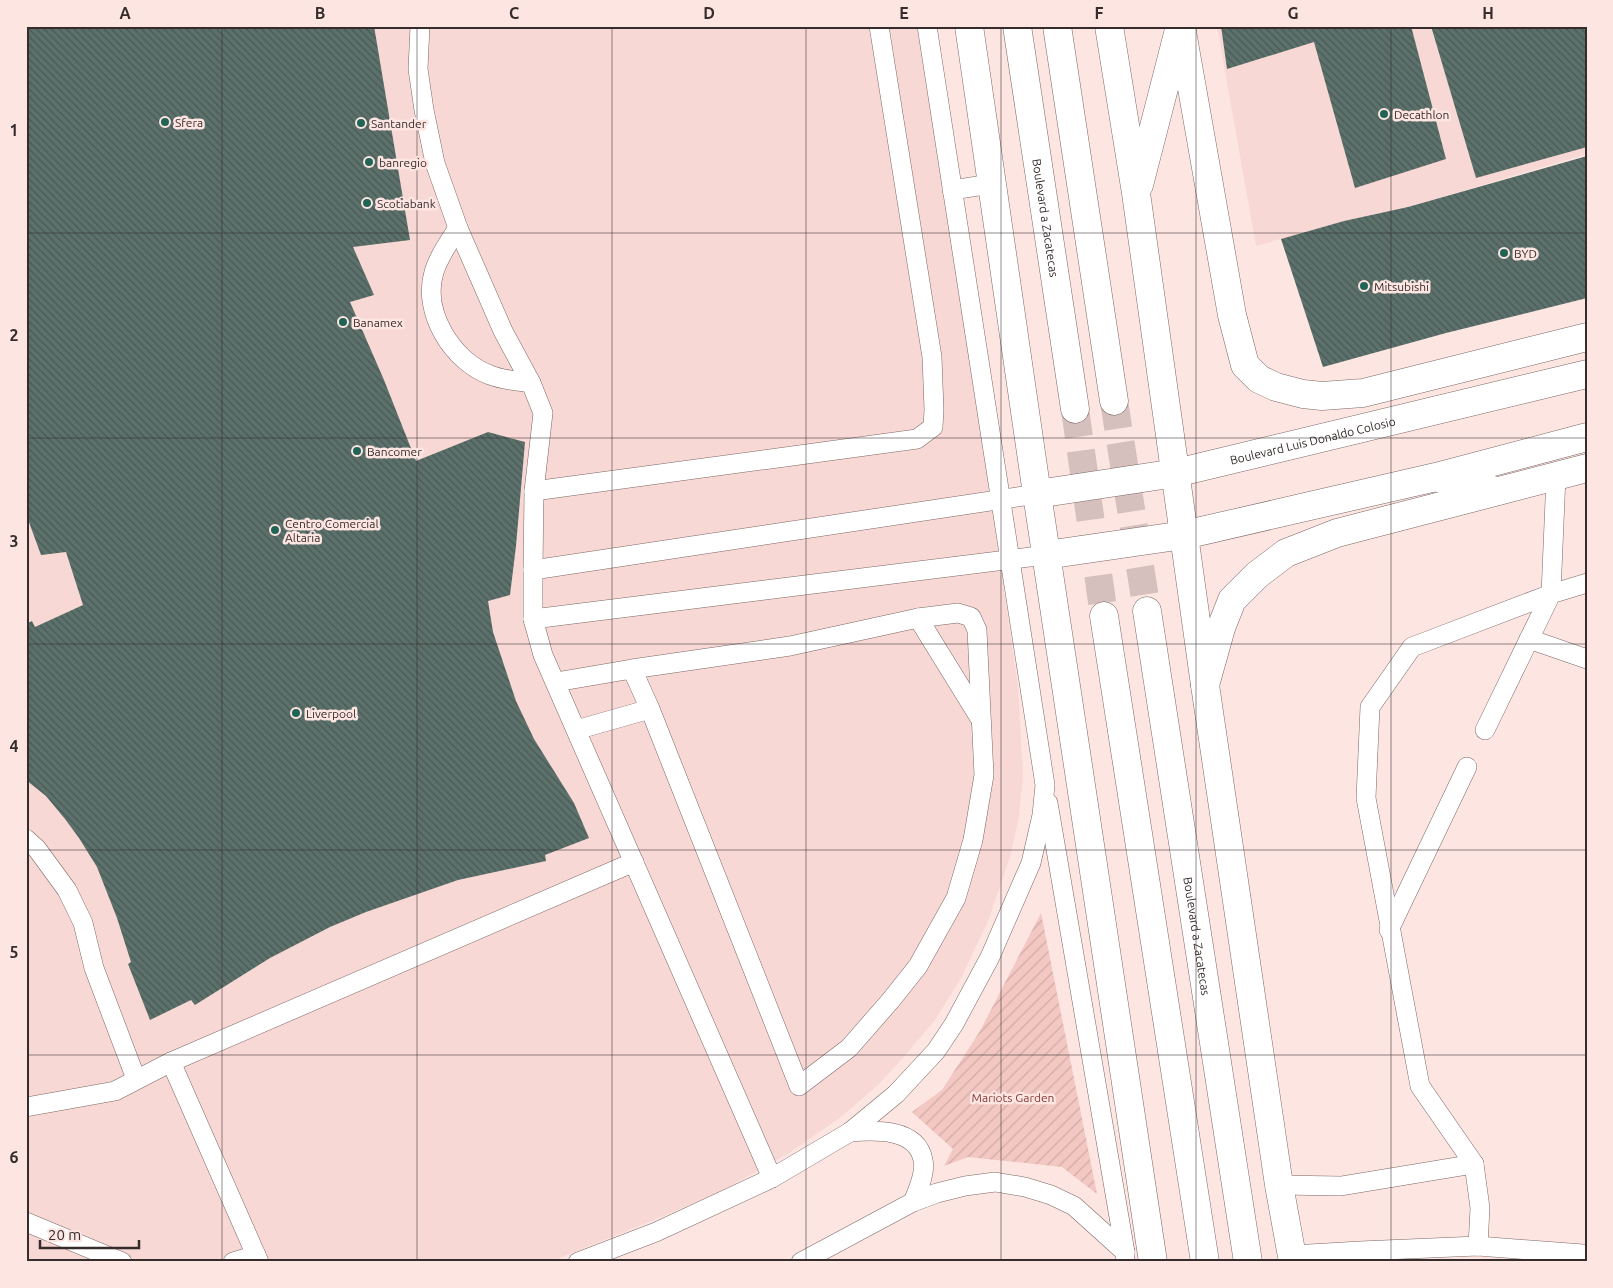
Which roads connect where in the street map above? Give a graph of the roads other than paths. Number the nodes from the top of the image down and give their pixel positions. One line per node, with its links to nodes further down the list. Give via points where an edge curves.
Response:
1 (420, 26): 12 (lane, via 418,68 424,110 435,163)
2 (879, 26): 23 (lane, via 932,357 933,428 917,439)
3 (927, 26): 10 (lane)
4 (969, 26): 9 (main road)
5 (1017, 26): 17 (main road, Boulevard a Zacatecas)
6 (1057, 26): 16 (main road)
7 (1109, 26): 11 (main road)
8 (1181, 26): 11 (main road); 13 (main road, via 1232,315 1245,365 1259,379 1303,394 1363,393)
9 (992, 184): 10 (lane); 25 (main road)
10 (952, 190): 26 (lane)
11 (1136, 193): 20 (main road)
12 (458, 228): 15 (lane, via 503,331); 15 (lane, via 434,274 432,297 438,325 450,345 473,366 490,376)
13 (1587, 337)
14 (1587, 374): 20 (main road, Boulevard Luis Donaldo Colosio)
15 (531, 383): 23 (lane, via 543,414)
16 (1114, 401)
17 (1075, 409)
18 (1587, 437): 22 (main road)
19 (1587, 468): 21 (main road)
20 (1176, 473): 25 (main road, Boulevard Luis Donaldo Colosio); 27 (main road)
21 (1556, 476): 24 (main road); 32 (lane)
22 (1436, 477): 24 (main road); 27 (main road)
23 (534, 491): 30 (lane)
24 (1496, 491): 41 (main road, via 1337,534 1286,553 1232,600)
25 (1036, 494): 26 (lane); 28 (main road)
26 (1000, 500): 29 (lane); 30 (lane)
27 (1184, 535): 28 (main road); 41 (main road)
28 (1046, 555): 29 (lane); 69 (main road)
29 (1011, 560): 36 (lane); 47 (lane)
30 (533, 570): 36 (lane)
31 (1587, 583): 32 (lane)
32 (1551, 594): 37 (lane); 50 (lane, via 1412,647 1370,707 1366,798)
33 (1147, 611): 71 (main road, Boulevard a Zacatecas)
34 (1104, 616): 70 (main road)
35 (918, 618): 39 (lane, via 790,646); 43 (lane); 43 (lane, via 958,613 971,618 977,630)
36 (533, 620): 40 (lane, via 543,655)
37 (1529, 639): 38 (lane); 45 (lane)
38 (1587, 659)
39 (632, 669): 40 (lane); 42 (lane)
40 (556, 682): 44 (lane)
41 (1205, 685): 57 (main road)
42 (650, 709): 43 (lane, via 799,1086 849,1048 891,1000 918,966 956,898 973,840 984,775); 44 (lane)
43 (983, 723)
44 (576, 730): 49 (lane)
45 (1485, 730)
46 (1467, 767): 50 (lane)
47 (1045, 785): 54 (lane, via 1031,863 974,990 936,1051 896,1094); 61 (lane)
48 (26, 839): 52 (lane, via 67,890 83,923 94,968)
49 (634, 862): 51 (lane); 56 (lane)
50 (1389, 930): 55 (lane, via 1420,1086)
51 (171, 1062): 52 (lane); 62 (lane)
52 (136, 1079): 53 (lane, via 115,1091)
53 (26, 1107)
54 (850, 1132): 56 (lane); 58 (lane, via 891,1132 905,1136 918,1146 924,1161)
55 (1474, 1164): 57 (lane, via 1341,1186); 60 (lane, via 1480,1208)
56 (772, 1178): 67 (lane, via 656,1232)
57 (1279, 1185): 64 (main road)
58 (913, 1202): 61 (lane, via 965,1186 995,1182 1025,1187 1074,1206); 68 (lane)
59 (26, 1222): 65 (lane)
60 (1478, 1246): 63 (lane, via 1583,1254); 64 (lane, via 1360,1251)
61 (1126, 1257)
62 (258, 1258): 66 (lane)
63 (1587, 1258)
64 (1292, 1259)
65 (122, 1262)
66 (233, 1262)
67 (578, 1262)
68 (801, 1262)
69 (1153, 1262)
70 (1205, 1262)
71 (1248, 1262)

